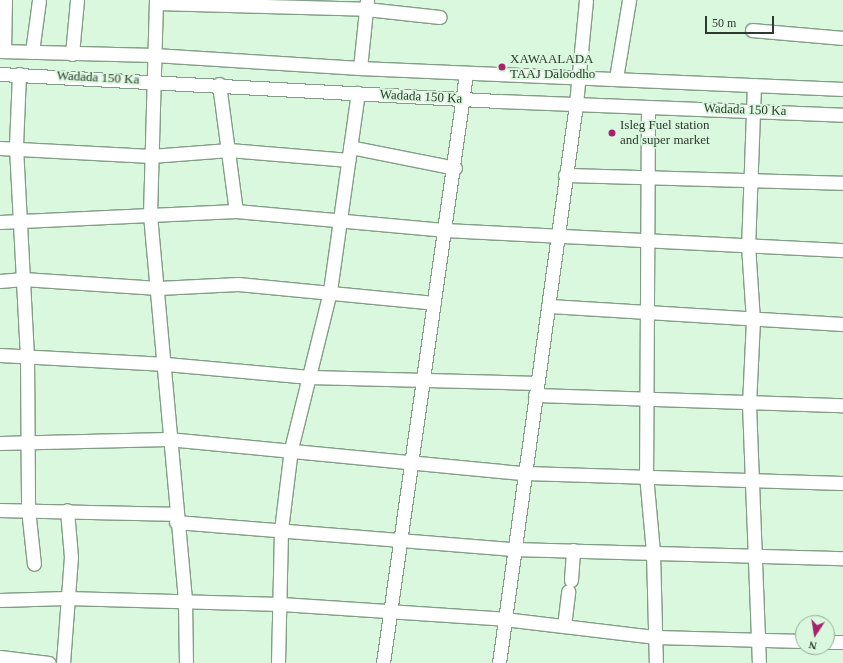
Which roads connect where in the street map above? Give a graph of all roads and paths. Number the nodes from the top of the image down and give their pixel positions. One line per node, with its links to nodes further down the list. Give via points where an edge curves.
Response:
1 (5, 0): 11 (street)
2 (39, 0): 12 (street)
3 (77, 0): 13 (street)
4 (586, 0): 19 (street)
5 (629, 0): 20 (street)
6 (156, 2): 7 (street); 14 (street)
7 (367, 5): 8 (street); 15 (street)
8 (440, 17)
9 (752, 30): 10 (street)
10 (843, 38)
11 (2, 51): 12 (street, Wadada 150 Ka)
12 (32, 52): 13 (street, Wadada 150 Ka)
13 (72, 54): 14 (street, Wadada 150 Ka)
14 (154, 54): 15 (street, Wadada 150 Ka); 21 (street)
15 (360, 68): 18 (street, Wadada 150 Ka)
16 (0, 74): 17 (street, Wadada 150 Ka)
17 (18, 74): 21 (street, Wadada 150 Ka); 31 (street)
18 (466, 74): 19 (street, Wadada 150 Ka); 26 (street)
19 (579, 76): 20 (street, Wadada 150 Ka); 27 (street)
20 (616, 78): 23 (street, Wadada 150 Ka)
21 (152, 80): 22 (street, Wadada 150 Ka); 35 (street)
22 (219, 84): 25 (street, Wadada 150 Ka); 33 (street)
23 (754, 85): 24 (street, Wadada 150 Ka); 29 (street)
24 (843, 89)
25 (358, 93): 26 (street, Wadada 150 Ka); 34 (street)
26 (465, 99): 27 (street, Wadada 150 Ka); 36 (street)
27 (576, 104): 28 (street, Wadada 150 Ka); 37 (street)
28 (648, 106): 29 (street, Wadada 150 Ka); 38 (street)
29 (751, 111): 30 (street, Wadada 150 Ka); 39 (street)
30 (843, 115)
31 (16, 147): 32 (street); 35 (street); 44 (street)
32 (0, 148)
33 (229, 150): 34 (street); 35 (street); 41 (street)
34 (349, 154): 36 (street); 43 (street)
35 (151, 156): 42 (street)
36 (455, 168): 46 (street)
37 (564, 175): 38 (street); 47 (street)
38 (648, 177): 39 (street); 48 (street)
39 (750, 178): 40 (street); 49 (street)
40 (843, 183)
41 (236, 211): 42 (street); 43 (street)
42 (150, 215): 44 (street); 53 (street)
43 (341, 218): 46 (street); 54 (street)
44 (20, 219): 45 (street); 51 (street)
45 (0, 222)
46 (446, 230): 47 (street); 55 (street)
47 (556, 235): 48 (street); 56 (street)
48 (648, 241): 49 (street); 57 (street)
49 (748, 245): 50 (street); 58 (street)
50 (843, 250)
51 (23, 279): 52 (street); 53 (street); 61 (street)
52 (0, 281)
53 (158, 288): 54 (street, via 238,284); 62 (street)
54 (330, 291): 55 (street); 63 (street)
55 (434, 303): 64 (street)
56 (548, 306): 57 (street); 65 (street)
57 (648, 314): 58 (street); 66 (street)
58 (753, 320): 59 (street); 67 (street)
59 (843, 324)
60 (0, 355): 61 (street)
61 (27, 355): 62 (street); 70 (street)
62 (166, 364): 63 (street); 69 (street)
63 (308, 377): 64 (street); 72 (street)
64 (424, 381): 65 (street); 73 (street)
65 (536, 389): 66 (street); 74 (street)
66 (646, 397): 67 (street); 75 (street)
67 (749, 404): 68 (street); 76 (street)
68 (843, 406)
69 (168, 439): 70 (street); 72 (street); 81 (street)
70 (29, 442): 71 (street); 78 (street)
71 (0, 443)
72 (291, 449): 73 (street); 82 (street)
73 (412, 463): 74 (street); 83 (street)
74 (524, 473): 75 (street); 84 (street)
75 (646, 475): 76 (street); 86 (street)
76 (753, 479): 77 (street); 87 (street)
77 (843, 483)
78 (28, 509): 79 (street); 80 (street); 89 (street)
79 (0, 510)
80 (67, 510): 81 (street); 90 (street, via 71,556)
81 (175, 518): 82 (street); 92 (street)
82 (281, 530): 83 (street); 93 (street)
83 (400, 538): 84 (street); 94 (street)
84 (513, 549): 85 (street); 95 (street)
85 (573, 550): 86 (street); 96 (street)
86 (654, 552): 87 (street); 97 (street)
87 (755, 555): 88 (street); 98 (street)
88 (843, 558)
89 (34, 564)
90 (66, 598): 91 (street); 92 (street); 102 (street)
91 (0, 600)
92 (185, 601): 93 (street); 103 (street)
93 (281, 604): 94 (street); 104 (street)
94 (390, 610): 95 (street); 105 (street)
95 (504, 619): 96 (street); 106 (street)
96 (564, 626): 97 (street)
97 (656, 637): 98 (street); 107 (street)
98 (759, 640): 99 (street); 108 (street)
99 (795, 641)
100 (0, 657): 101 (street)
101 (49, 663)
102 (63, 663)
103 (186, 663)
104 (278, 663)
105 (382, 663)
106 (499, 663)
107 (656, 663)
108 (759, 663)

